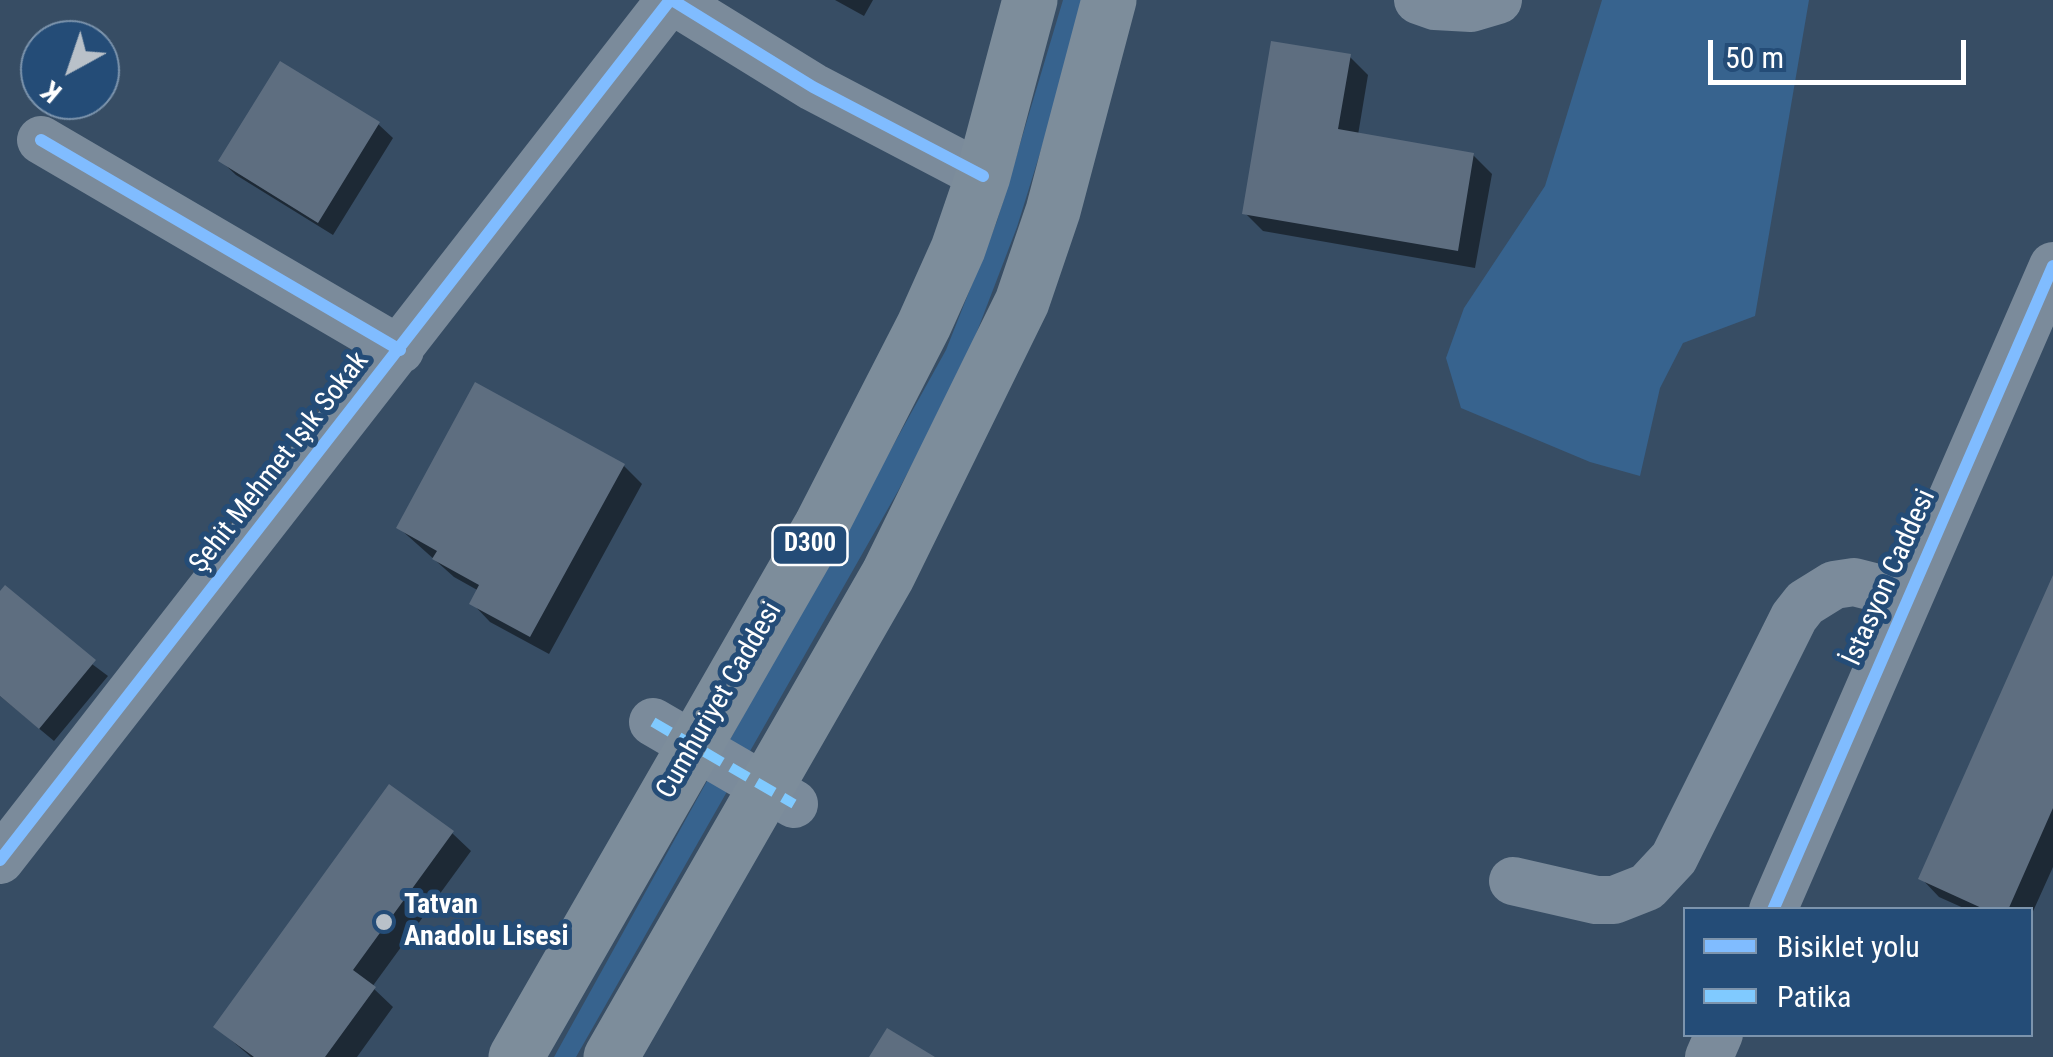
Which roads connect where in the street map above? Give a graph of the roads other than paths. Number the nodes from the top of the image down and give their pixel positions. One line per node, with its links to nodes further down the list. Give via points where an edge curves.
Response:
1 (671, 0): 7 (street, via 813,87); 9 (street, Şehit Mehmet Işık Sokak)
2 (1030, 0): 7 (highway, Cumhuriyet Caddesi / D300)
3 (1109, 0): 17 (highway, D300, via 1054,211 1022,302 888,575)
4 (1418, 0): 5 (street, via 1471,8)
5 (1498, 0)
6 (41, 140): 9 (street)
7 (982, 176): 16 (highway, Cumhuriyet Caddesi / D300, via 924,324 821,526)
8 (2053, 266): 10 (street, İstasyon Caddesi)
9 (400, 350): 13 (street, Şehit Mehmet Işık Sokak)
10 (1909, 596): 14 (street, via 1854,582 1805,603 1674,858 1647,888 1596,900); 15 (street, İstasyon Caddesi)
11 (652, 722): 12 (street)
12 (794, 804)
13 (0, 860)
14 (1513, 881)
15 (1774, 907)
16 (516, 1057)
17 (611, 1057)

